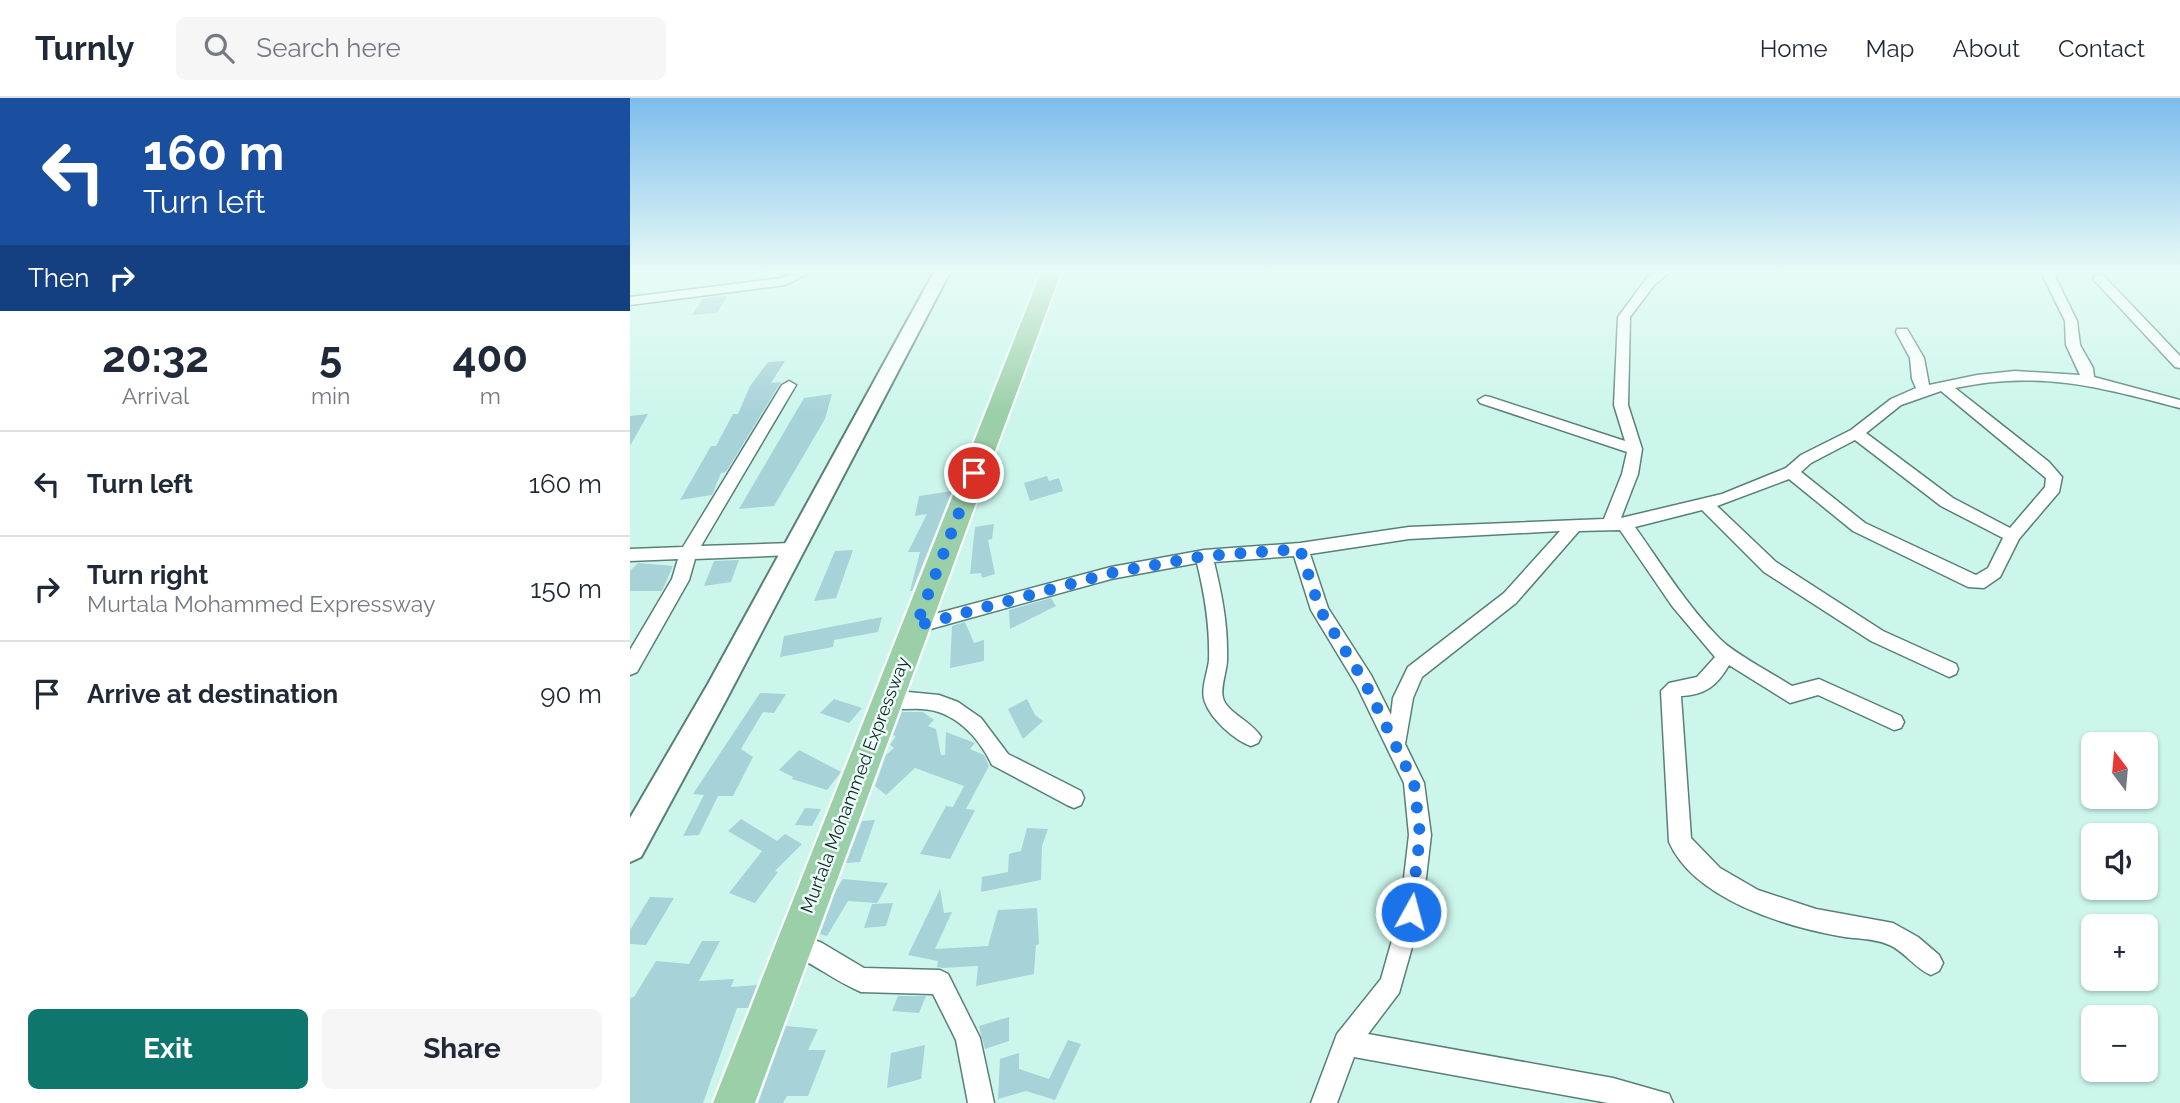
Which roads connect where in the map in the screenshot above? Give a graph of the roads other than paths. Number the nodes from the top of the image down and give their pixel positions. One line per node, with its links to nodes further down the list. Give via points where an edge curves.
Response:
1 (917, 319): 21 (main road)
2 (1033, 319): 26 (main road, Murtala Mohammed Expressway)
3 (1624, 319): 15 (street, via 1621,405)
4 (2070, 319): 8 (street, via 2073,345)
5 (2138, 319): 7 (street)
6 (1902, 332): 11 (street, via 1917,358)
7 (2180, 364)
8 (2088, 380): 10 (street, via 2015,375); 13 (street)
9 (789, 385): 23 (street)
10 (1943, 385): 11 (street); 20 (street, via 2054,477 2053,488)
11 (1924, 390): 14 (street, via 1896,402)
12 (1486, 400): 15 (street)
13 (2180, 404)
14 (1856, 433): 16 (street); 20 (street, via 1947,502)
15 (1635, 449): 18 (street)
16 (1791, 472): 17 (street); 20 (street, via 1859,527 1974,582 1994,572)
17 (1705, 503): 18 (street); 29 (street, via 1770,566 1877,636)
18 (1617, 524): 19 (street); 27 (street)
19 (1573, 527): 22 (street, via 1409,533); 33 (street, via 1510,598 1415,672 1402,698)
20 (2012, 536)
21 (792, 549): 23 (street); 35 (main road)
22 (1300, 549): 25 (street); 33 (street, via 1320,610)
23 (688, 553): 24 (street); 28 (street, via 680,580)
24 (630, 555)
25 (1204, 556): 26 (street, via 1111,573); 32 (street, via 1217,608 1213,699 1220,711)
26 (916, 626): 30 (main road, Murtala Mohammed Expressway)
27 (1726, 655): 31 (street, via 1790,695 1819,687); 37 (street, via 1697,687 1671,691 1681,842 1710,873 1744,897 1776,911 1889,933)
28 (630, 667)
29 (1949, 669)
30 (888, 701): 34 (street, via 940,701 973,720 999,759); 36 (main road, Murtala Mohammed Expressway)
31 (1894, 722)
32 (1251, 737)
33 (1396, 742): 38 (street, via 1414,783 1420,835 1411,912 1391,985)
34 (1074, 798)
35 (630, 847)
36 (795, 944): 39 (main road, Murtala Mohammed Expressway); 40 (street, via 861,979 940,982 968,1038)
37 (1931, 962)
38 (1346, 1043): 41 (street); 42 (street)
39 (734, 1103)
40 (981, 1103)
41 (1324, 1103)
42 (1660, 1103)

